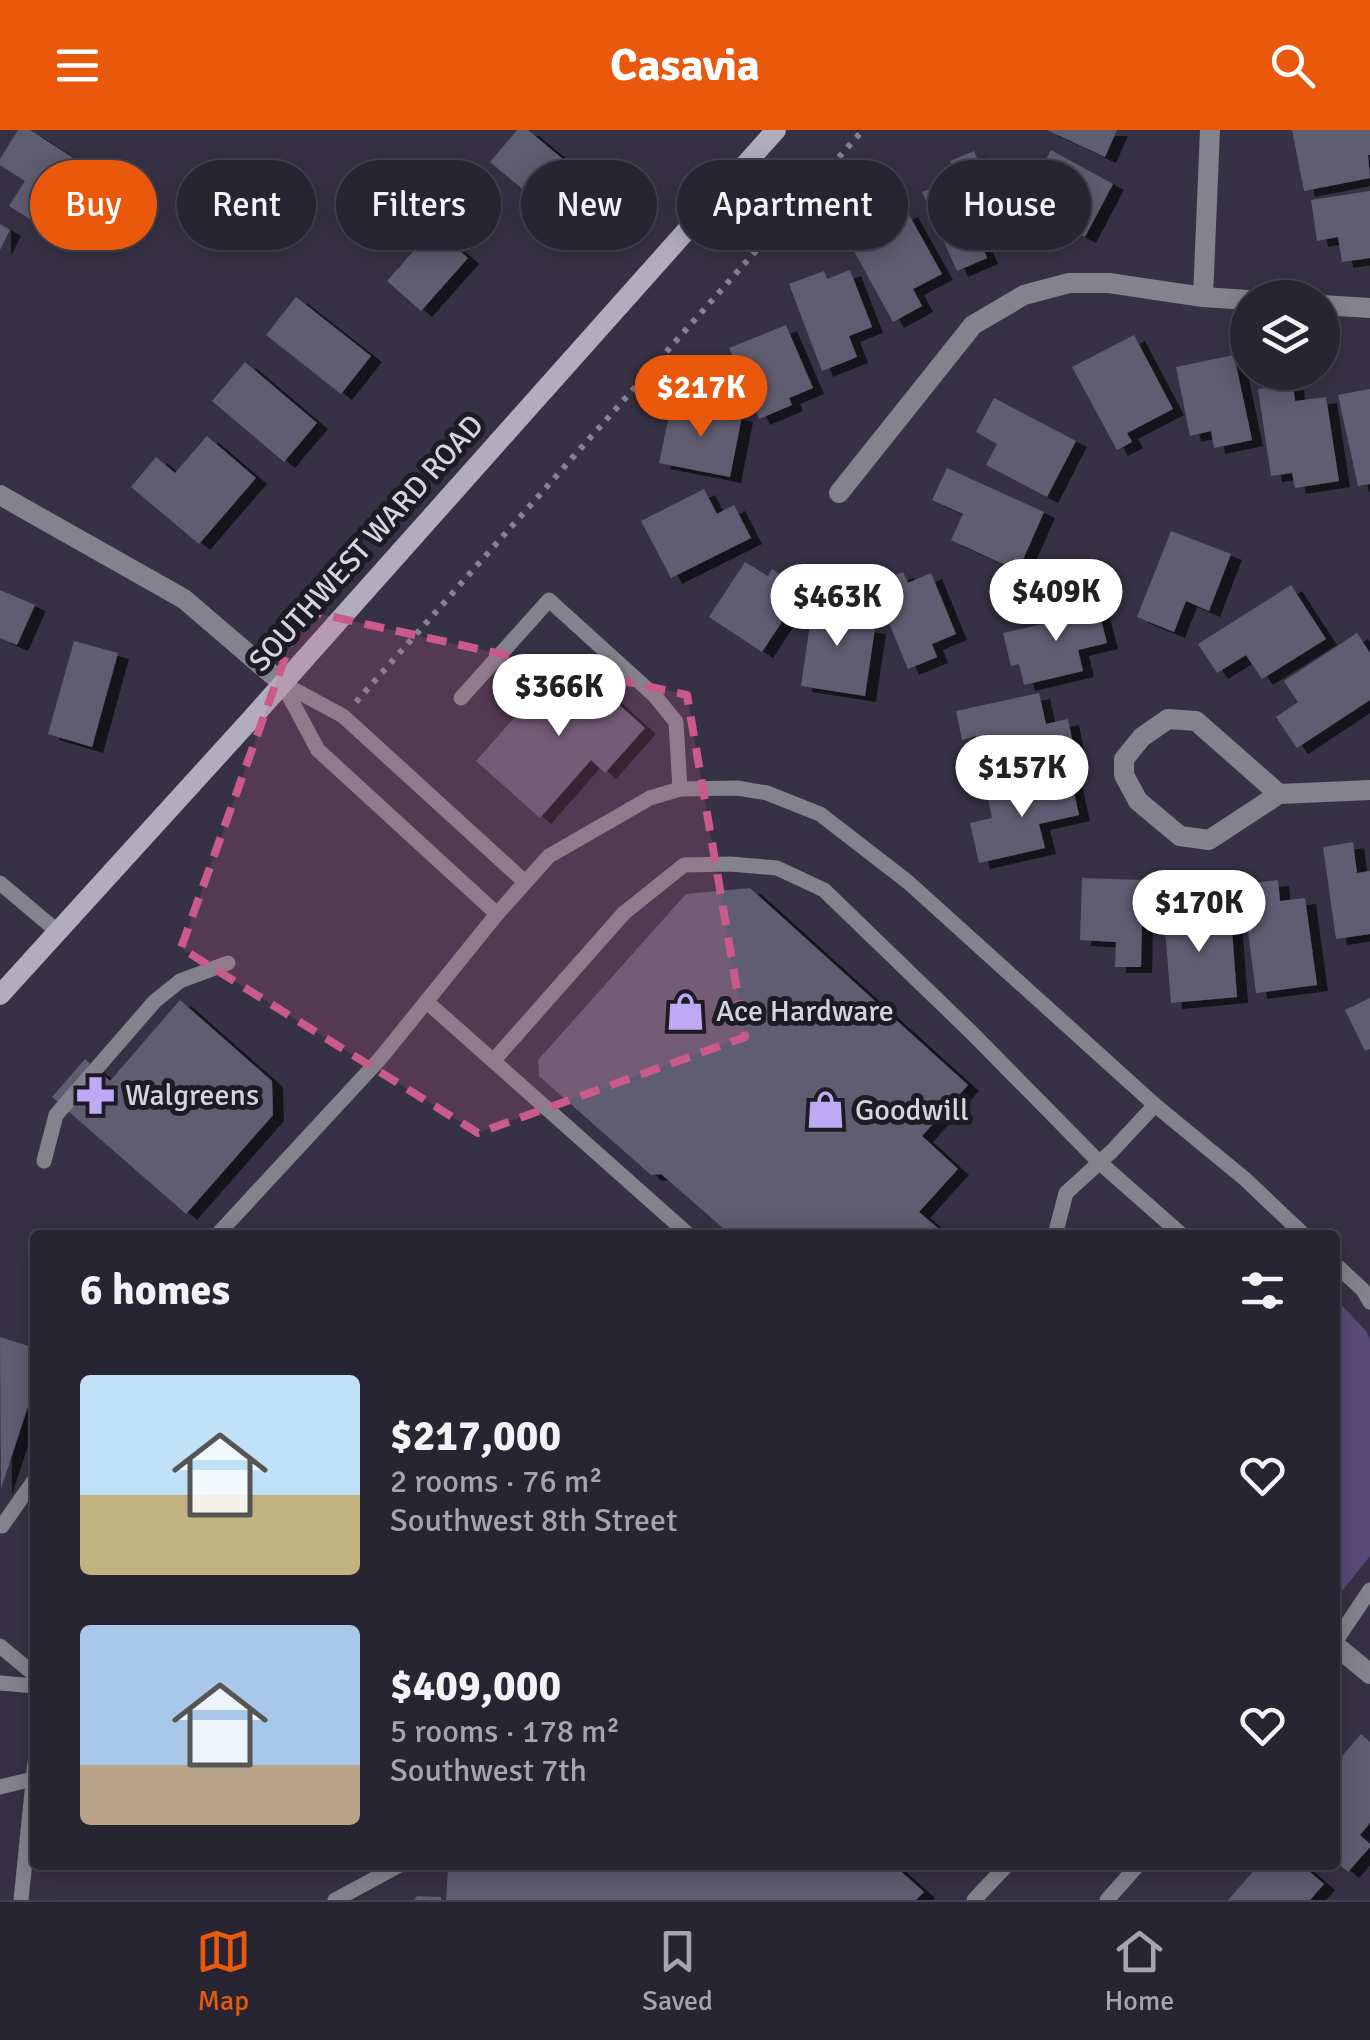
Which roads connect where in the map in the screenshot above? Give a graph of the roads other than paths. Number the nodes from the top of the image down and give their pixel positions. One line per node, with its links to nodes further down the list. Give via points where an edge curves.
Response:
1 (776, 130): 9 (main road, SOUTHWEST WARD ROAD)
2 (1210, 130): 3 (street)
3 (1203, 298): 4 (street); 7 (street, via 1109,283 1069,283 1024,296 973,325)
4 (1230, 299)
5 (1340, 306): 6 (street)
6 (1370, 308)
7 (839, 492)
8 (0, 495): 9 (street, via 184,600)
9 (282, 683): 14 (lane, via 343,716); 16 (lane, via 318,750); 17 (main road, SOUTHWEST WARD ROAD)
10 (461, 698): 11 (lane, via 549,600 676,722)
11 (680, 790): 14 (lane, via 650,798 549,856); 22 (lane, via 768,793 820,814 908,882)
12 (1370, 790): 13 (street)
13 (1279, 794): 13 (street, via 1196,721 1168,719 1124,760 1138,801 1180,836 1208,840)
14 (525, 882): 16 (lane)
15 (0, 883): 17 (lane)
16 (498, 914): 20 (lane)
17 (57, 930): 19 (main road, SOUTHWEST WARD ROAD)
18 (228, 963): 23 (lane, via 180,981 155,1001 56,1115)
19 (0, 995)
20 (427, 1002): 21 (lane); 25 (lane)
21 (494, 1060): 24 (lane, via 624,913 684,865 777,868 824,890); 26 (lane)
22 (1155, 1105): 24 (lane); 29 (lane)
23 (44, 1161)
24 (1099, 1162): 27 (lane, via 1066,1193); 28 (lane)
25 (222, 1230)
26 (683, 1230)
27 (1056, 1230)
28 (1176, 1230)
29 (1299, 1230)
30 (1340, 1269): 31 (lane)
31 (1370, 1302)
32 (30, 1485): 33 (lane)
33 (0, 1526)
34 (1370, 1590): 35 (lane)
35 (1340, 1636)
36 (0, 1646): 38 (lane)
37 (1340, 1648): 39 (street)
38 (30, 1671)
39 (1370, 1674)
40 (0, 1683): 41 (lane)
41 (30, 1686)
42 (30, 1773): 43 (lane)
43 (0, 1787)
44 (30, 1811): 48 (lane)
45 (391, 1870): 49 (lane)
46 (1002, 1870): 50 (lane)
47 (1134, 1870): 51 (lane)
48 (21, 1900)
49 (335, 1900)
50 (974, 1900)
51 (1107, 1900)

